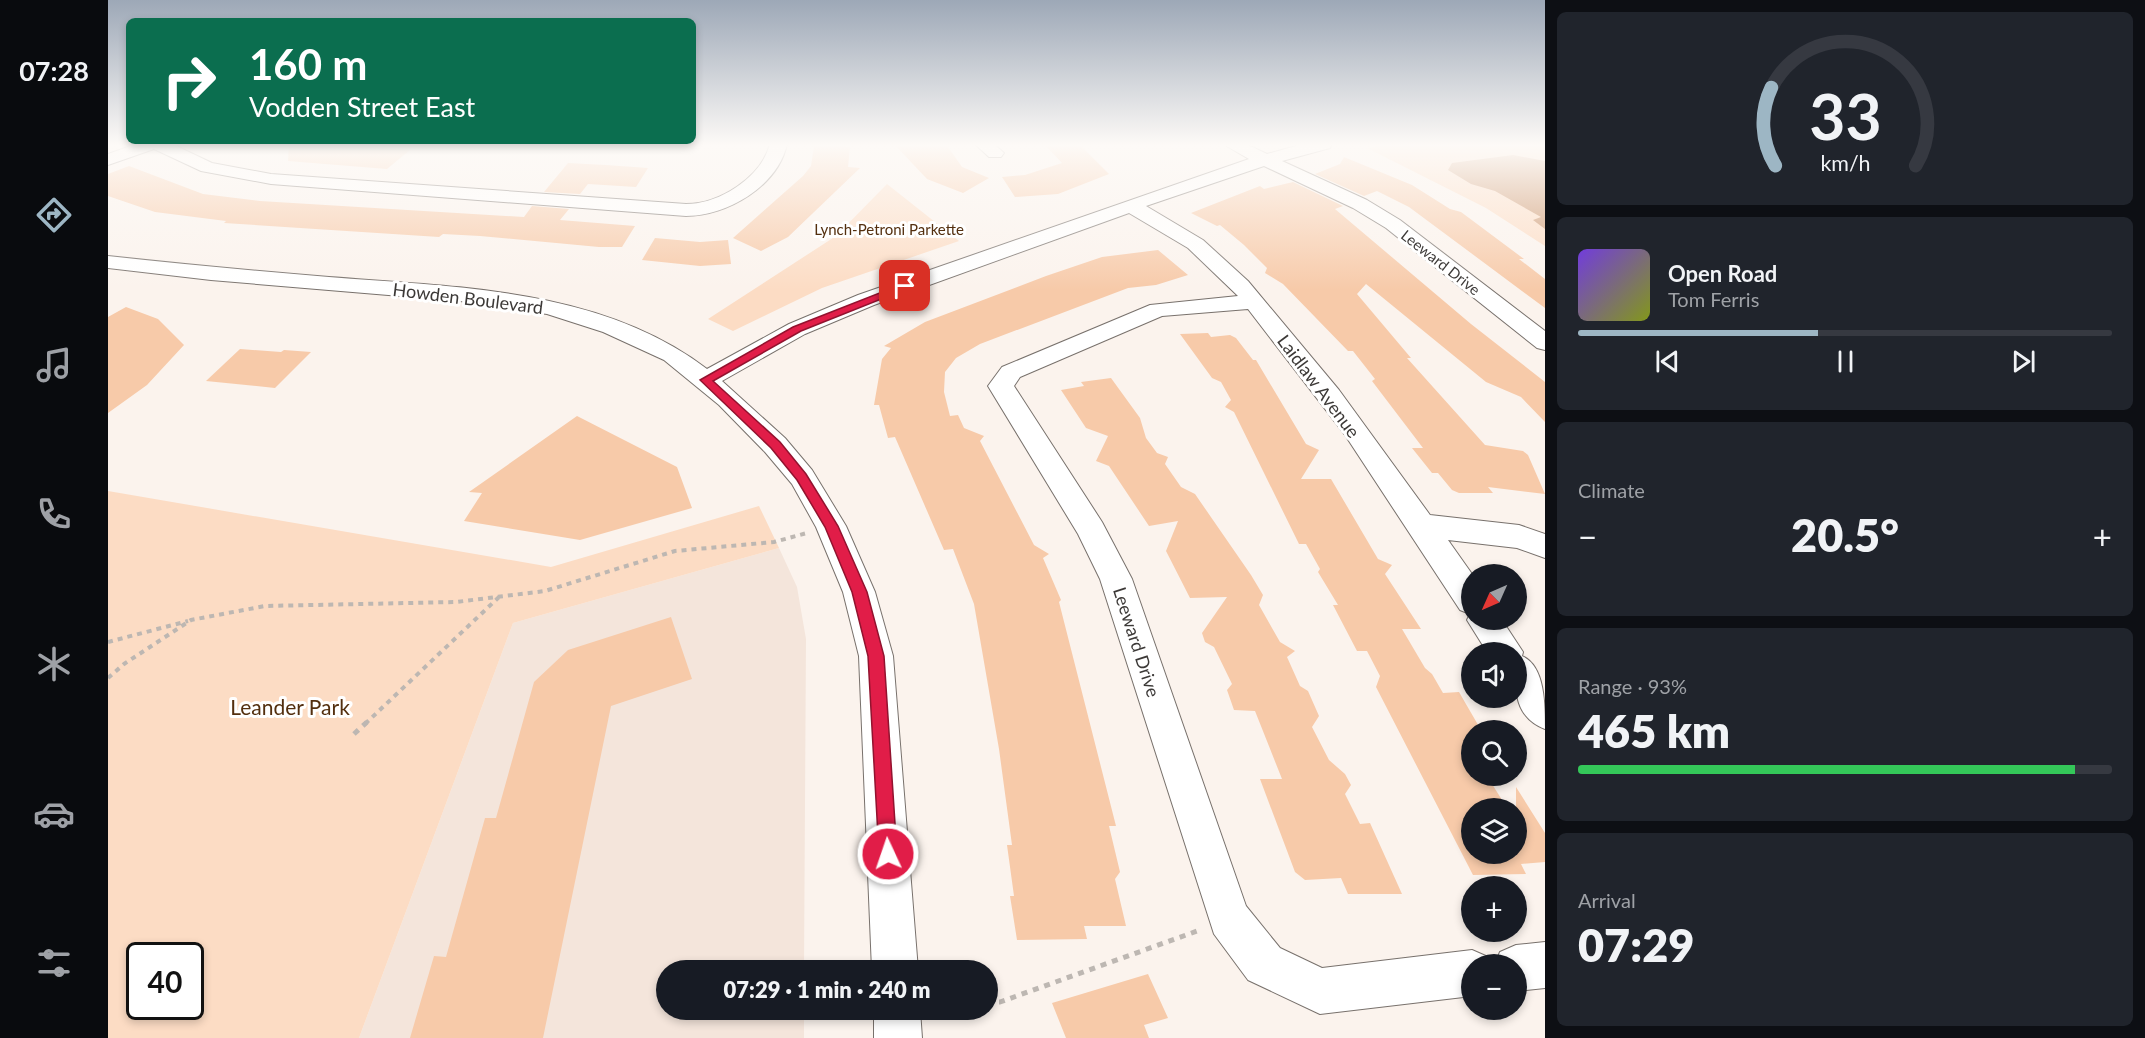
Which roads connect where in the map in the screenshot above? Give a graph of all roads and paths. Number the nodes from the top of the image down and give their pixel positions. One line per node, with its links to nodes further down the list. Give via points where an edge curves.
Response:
1 (443, 192): 2 (street, via 686,210 708,209)
2 (738, 192)
3 (1171, 192): 5 (street)
4 (1335, 192): 8 (street, Leeward Drive, via 1393,224)
5 (1131, 206): 7 (street, Laidlaw Avenue, via 1199,247); 9 (street, via 828,315)
6 (108, 262): 9 (street, Howden Boulevard, via 460,294 550,308 646,342)
7 (1253, 302): 10 (street, Laidlaw Avenue, via 1307,365); 21 (street, Leeward Drive, via 1158,310 1011,372 1001,386 1091,530 1116,579)
8 (1545, 343)
9 (706, 380): 11 (street, Howden Boulevard, via 775,445 802,477)
10 (1421, 525): 12 (street, via 1519,537); 13 (street, Laidlaw Avenue)
11 (831, 526): 14 (path, via 774,542 675,550 545,591); 22 (street, Howden Boulevard, via 860,592 876,656)
12 (1545, 546)
13 (1461, 585)
14 (499, 597): 15 (path, via 456,602 265,606); 20 (path)
15 (191, 620): 16 (path); 17 (path)
16 (108, 642)
17 (108, 678)
18 (1527, 685): 19 (street)
19 (1545, 712)
20 (354, 734)
21 (1229, 919): 25 (street, Leeward Drive, via 1264,964 1320,991); 26 (path)
22 (894, 960)
23 (1545, 965): 24 (street)
24 (1527, 967)
25 (1461, 974)
26 (998, 1002)
27 (897, 1020): 28 (street)
28 (898, 1038)

